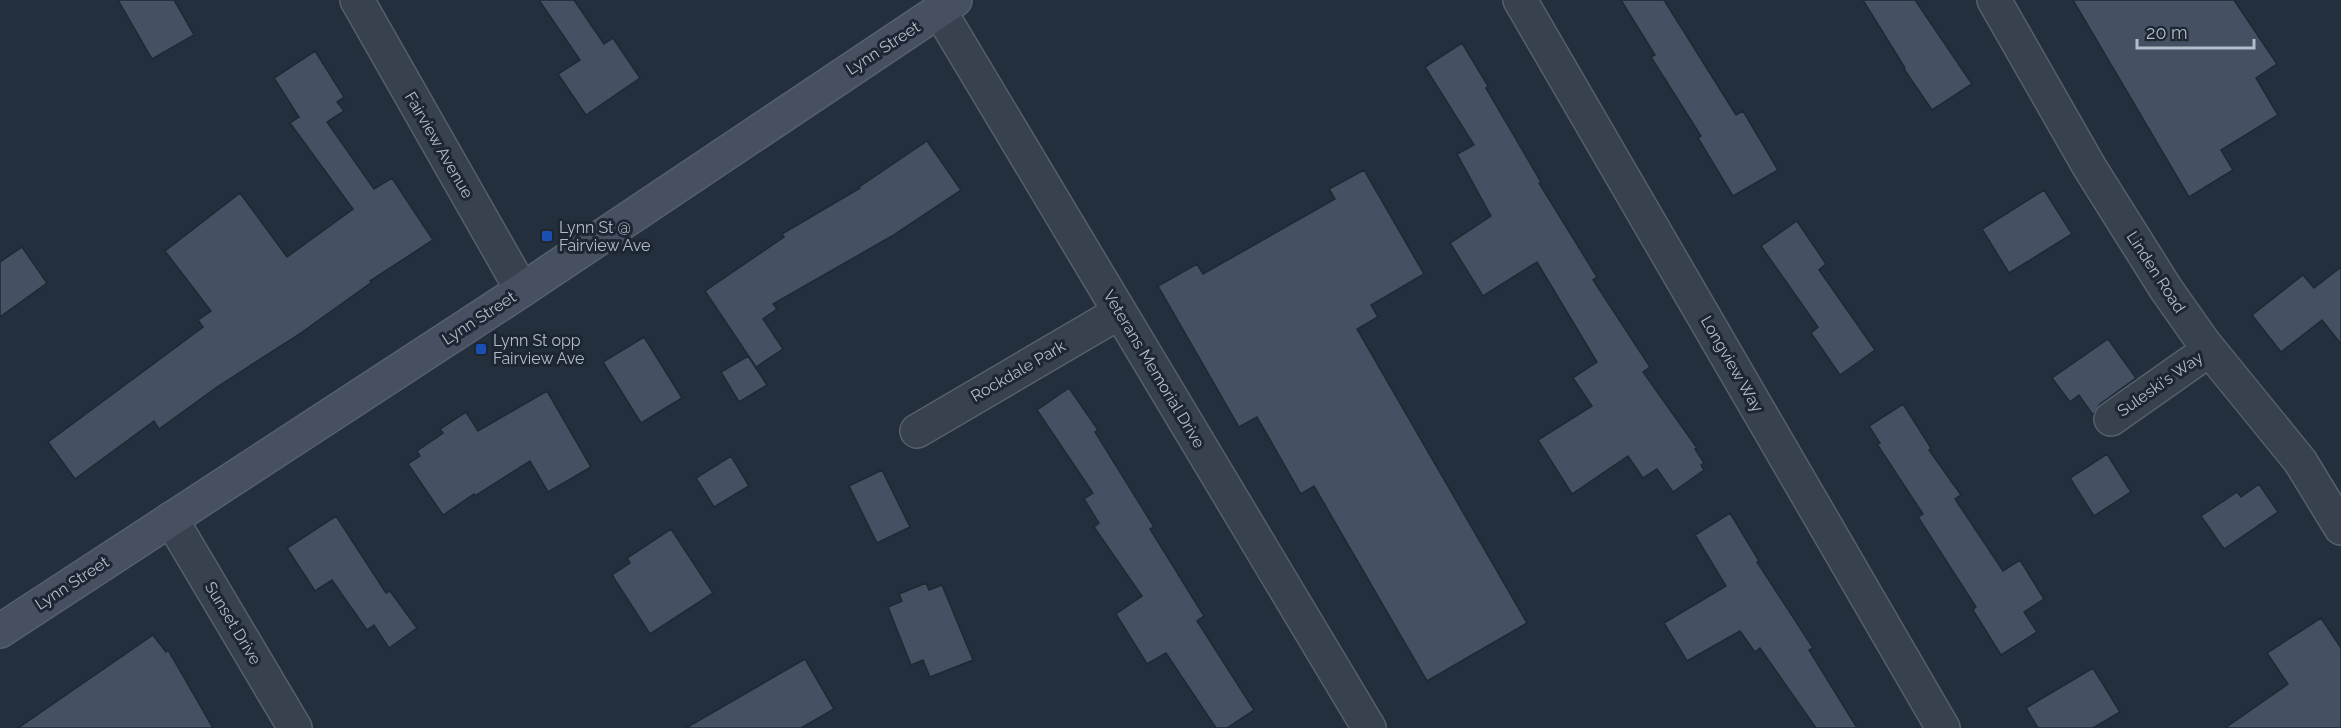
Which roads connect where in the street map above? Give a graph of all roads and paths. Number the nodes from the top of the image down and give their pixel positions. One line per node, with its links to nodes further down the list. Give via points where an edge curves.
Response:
1 (357, 0): 5 (street, Fairview Avenue)
2 (1520, 0): 15 (street, Longview Way)
3 (1994, 0): 7 (street, Linden Road, via 2123,222)
4 (947, 5): 5 (main road, Lynn Street); 6 (street, Veterans Memorial Drive)
5 (522, 290): 10 (main road, Lynn Street)
6 (1120, 312): 9 (street, Rockdale Park); 14 (street, Veterans Memorial Drive)
7 (2210, 350): 8 (street, Suleski's Way); 11 (street, Linden Road, via 2300,461)
8 (2111, 419)
9 (917, 431)
10 (171, 519): 12 (main road, Lynn Street); 13 (street, Sunset Drive)
11 (2341, 528)
12 (0, 631)
13 (295, 728)
14 (1369, 728)
15 (1944, 728)

